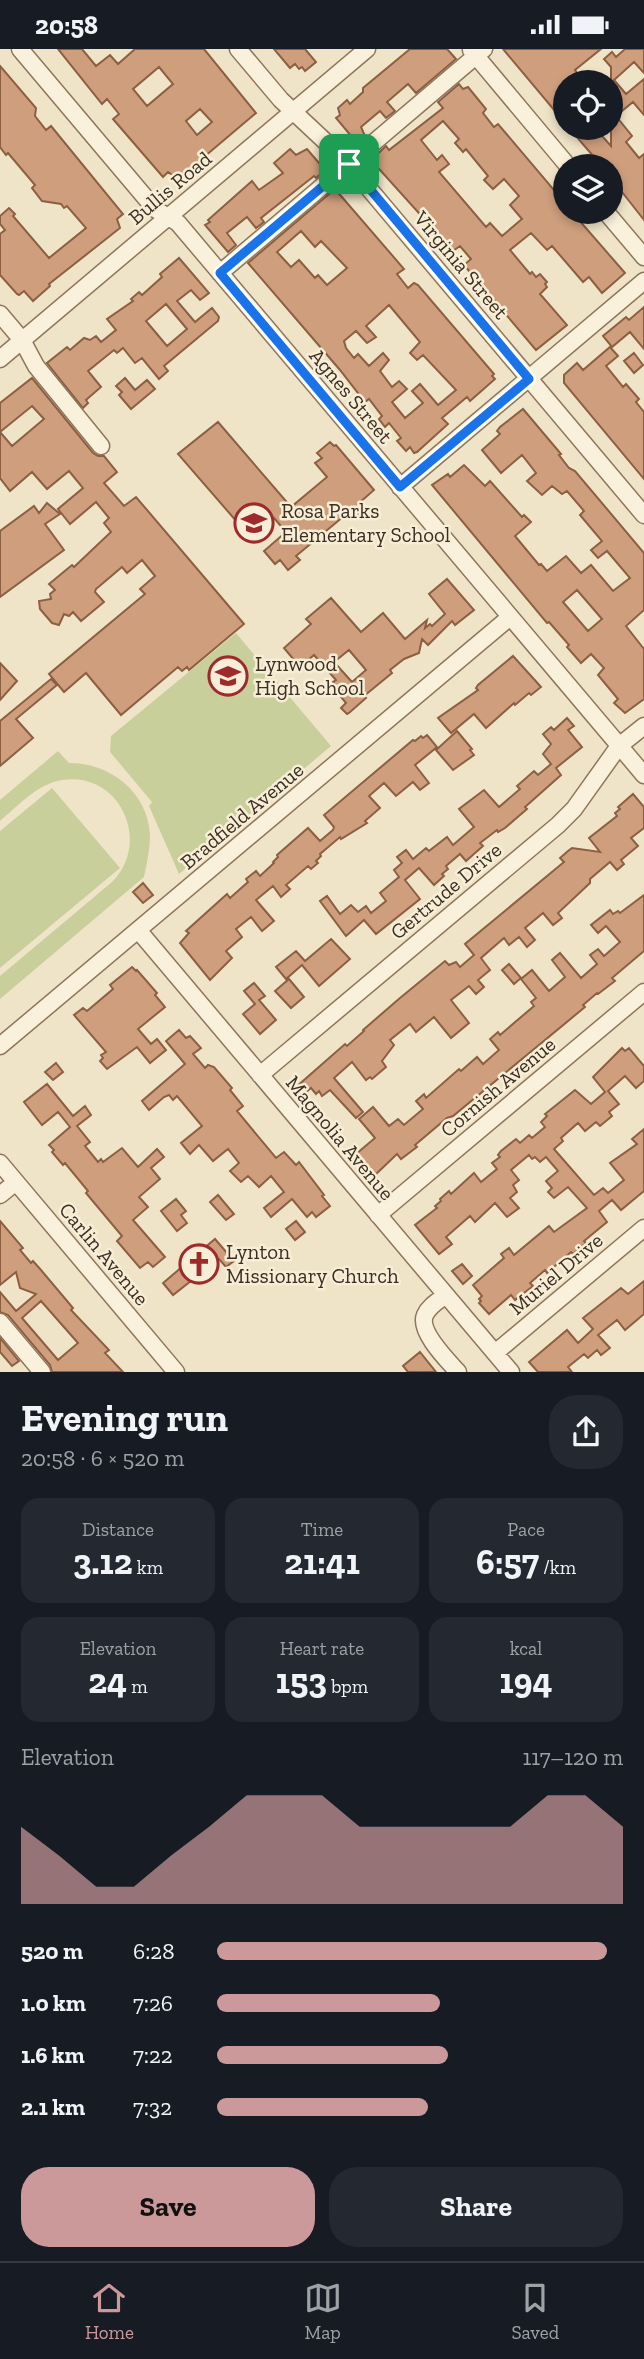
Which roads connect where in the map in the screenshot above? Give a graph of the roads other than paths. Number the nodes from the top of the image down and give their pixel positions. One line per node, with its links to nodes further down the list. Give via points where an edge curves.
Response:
1 (20, 49): 8 (street, Agnes Street, via 155,209)
2 (238, 49): 5 (street, Virginia Street)
3 (367, 49): 5 (street, Bullis Road)
4 (476, 51): 6 (street); 7 (street)
5 (294, 111): 7 (street, Virginia Street); 8 (street, Bullis Road)
6 (558, 154)
7 (349, 164): 11 (street); 16 (street, Virginia Street)
8 (168, 218): 11 (street, Agnes Street, via 178,223); 14 (street, Bullis Road)
9 (616, 224): 10 (street)
10 (644, 257)
11 (220, 273): 18 (street, Agnes Street)
12 (644, 281): 16 (street)
13 (0, 314): 14 (street)
14 (22, 340): 15 (street, Bullis Road); 17 (street, via 36,366)
15 (0, 359)
16 (529, 379): 18 (street); 19 (street, Virginia Street)
17 (101, 446)
18 (400, 487): 20 (street, Agnes Street)
19 (644, 515)
20 (510, 617): 22 (street, Agnes Street); 24 (street, Bradfield Avenue)
21 (644, 726): 22 (street, Gertrude Drive)
22 (620, 746): 23 (street, Agnes Street); 27 (street, Gertrude Drive, via 558,825)
23 (644, 775)
24 (138, 930): 26 (street, Bradfield Avenue); 27 (street, Magnolia Avenue)
25 (644, 992): 31 (street, Cornish Avenue)
26 (0, 1046)
27 (260, 1075): 31 (street, Magnolia Avenue)
28 (0, 1163): 29 (street, Carlin Avenue)
29 (16, 1182): 30 (street); 38 (street, Carlin Avenue)
30 (0, 1195)
31 (378, 1215): 33 (street, Magnolia Avenue)
32 (644, 1227): 35 (street, Muriel Drive)
33 (446, 1295): 35 (street, Magnolia Avenue); 39 (street, via 430,1308 424,1327)
34 (0, 1322): 37 (street)
35 (495, 1353): 36 (street, Magnolia Avenue)
36 (505, 1370)
37 (42, 1372)
38 (176, 1372)
39 (458, 1372)

